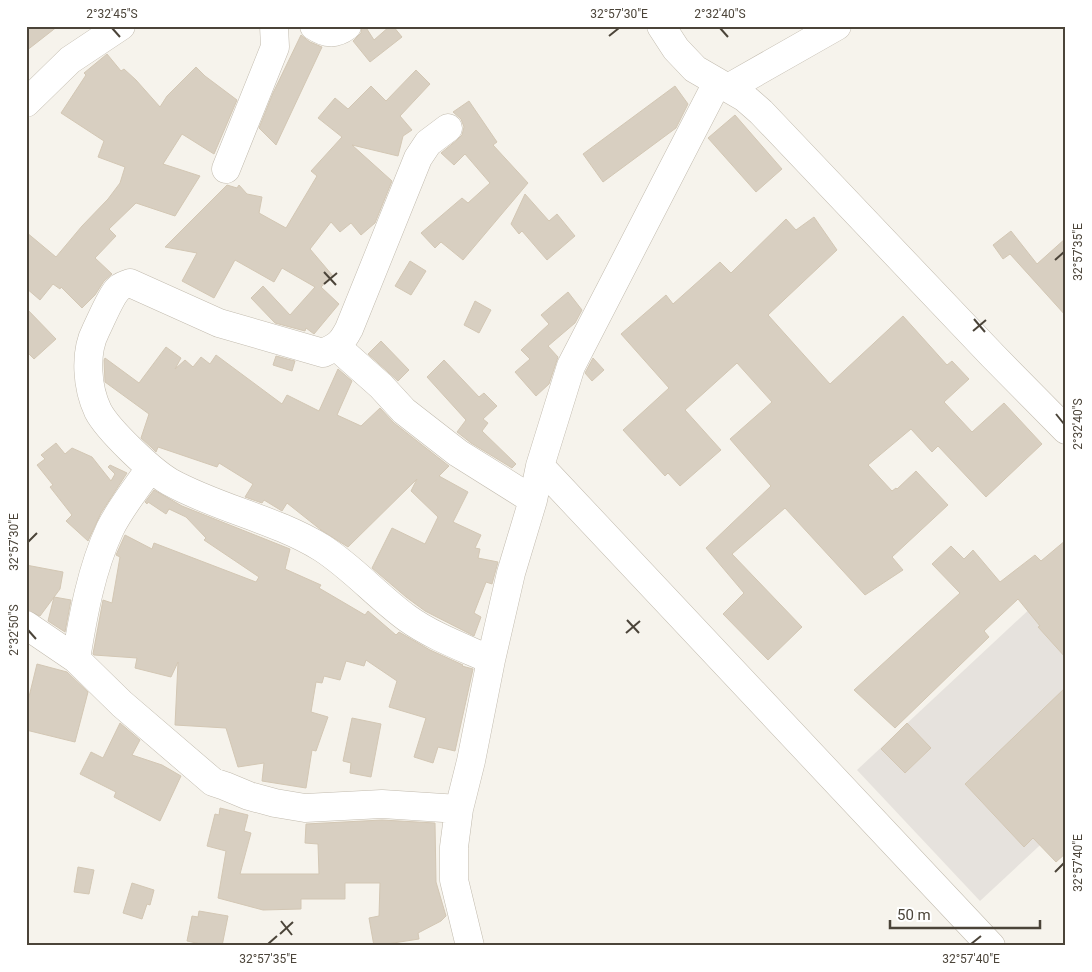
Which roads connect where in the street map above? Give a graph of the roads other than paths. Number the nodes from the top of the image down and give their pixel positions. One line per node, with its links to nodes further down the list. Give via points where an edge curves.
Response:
1 (121, 26): 8 (street, via 70,60)
2 (274, 26): 10 (street, via 275,47)
3 (314, 26): 4 (street, via 333,33)
4 (347, 26)
5 (661, 26): 7 (street, via 695,69)
6 (837, 26): 7 (street)
7 (722, 86): 12 (street, via 745,98 761,112); 13 (street, via 571,366)
8 (26, 103)
9 (448, 128): 11 (street, via 428,144 418,158 349,329)
10 (226, 169)
11 (337, 347): 14 (street, via 323,353 301,348 219,323 130,283 123,285 116,290 94,333 88,379 102,416); 15 (street, via 404,411 458,453)
12 (1066, 430)
13 (540, 466): 15 (street); 21 (street)
14 (150, 468): 17 (street, via 109,530 85,605); 18 (street, via 170,482 207,499 298,534 333,556 406,617 431,633)
15 (533, 500): 18 (street, via 511,572)
16 (26, 625): 17 (street)
17 (76, 659): 19 (street, via 122,704 212,782 275,804 304,808 382,804)
18 (491, 660): 19 (street)
19 (459, 809): 20 (street, via 454,880)
20 (470, 946)
21 (991, 946)

